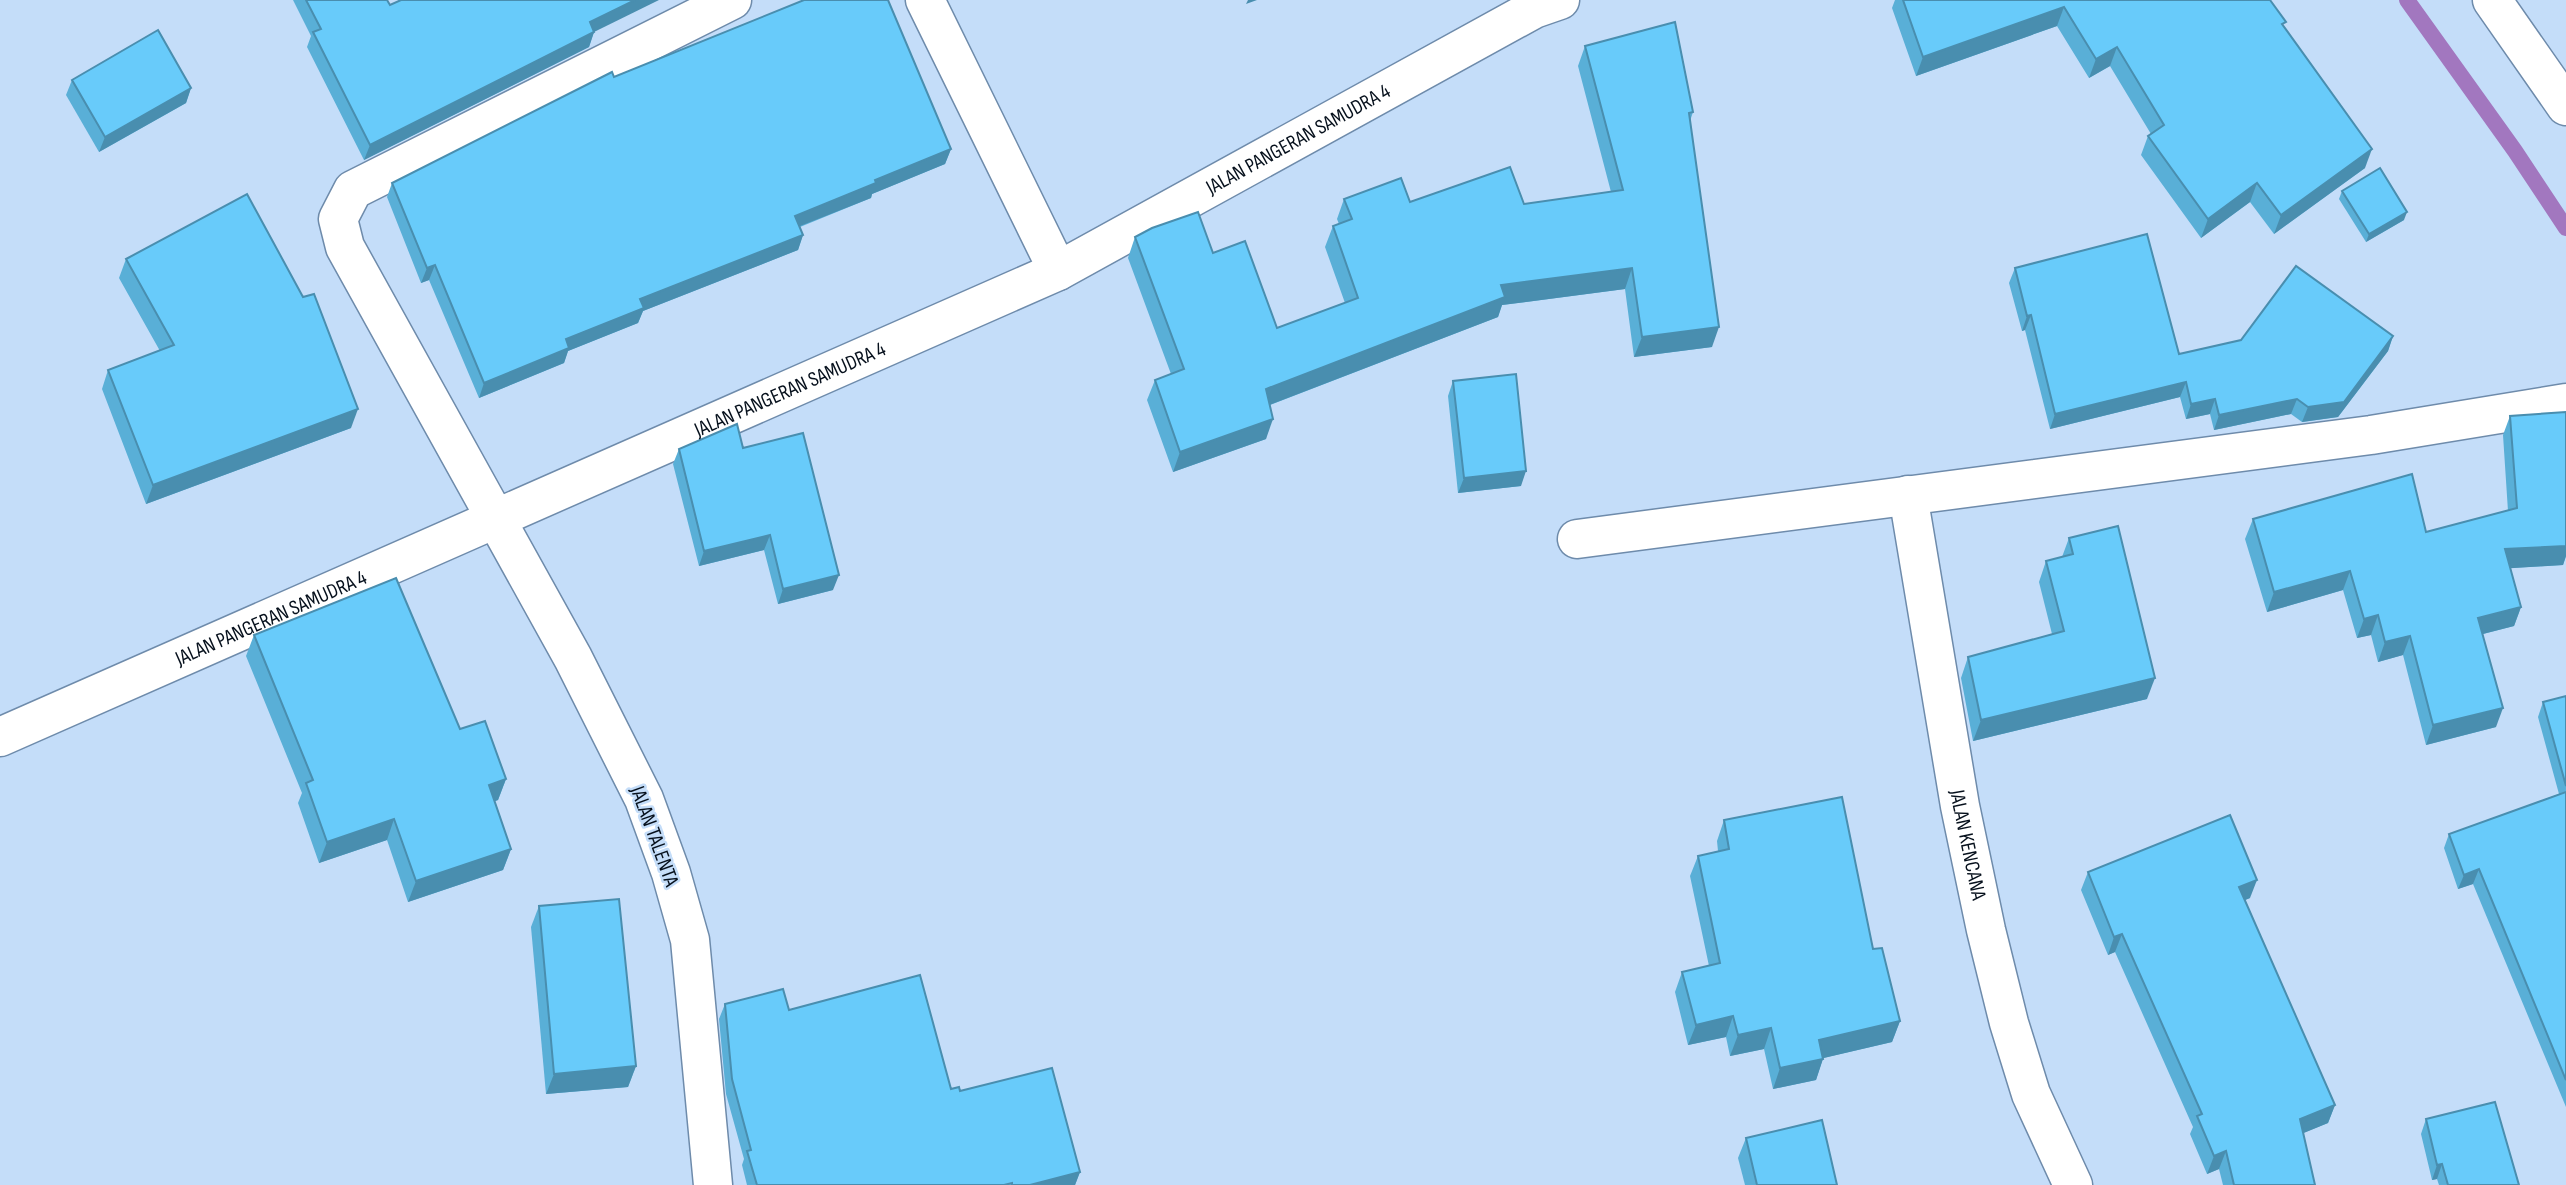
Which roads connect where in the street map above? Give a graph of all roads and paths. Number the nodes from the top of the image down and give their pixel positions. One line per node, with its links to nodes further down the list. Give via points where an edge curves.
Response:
1 (732, 0): 9 (street, JALAN TALENTA, via 353,190 338,219 345,247)
2 (925, 0): 6 (street)
3 (1560, 0): 6 (street, JALAN PANGERAN SAMUDRA 4, via 1534,9)
4 (2492, 0): 5 (street)
5 (2566, 106)
6 (1058, 271): 9 (street, JALAN PANGERAN SAMUDRA 4)
7 (2566, 403): 8 (street, via 2371,435)
8 (1908, 495): 10 (street); 13 (street, JALAN KENCANA, via 1960,806 1986,930 2031,1094)
9 (495, 519): 11 (street, JALAN PANGERAN SAMUDRA 4); 12 (street, JALAN TALENTA, via 573,658 644,799 671,873 690,940)
10 (1577, 539)
11 (0, 737)
12 (713, 1185)
13 (2073, 1185)

